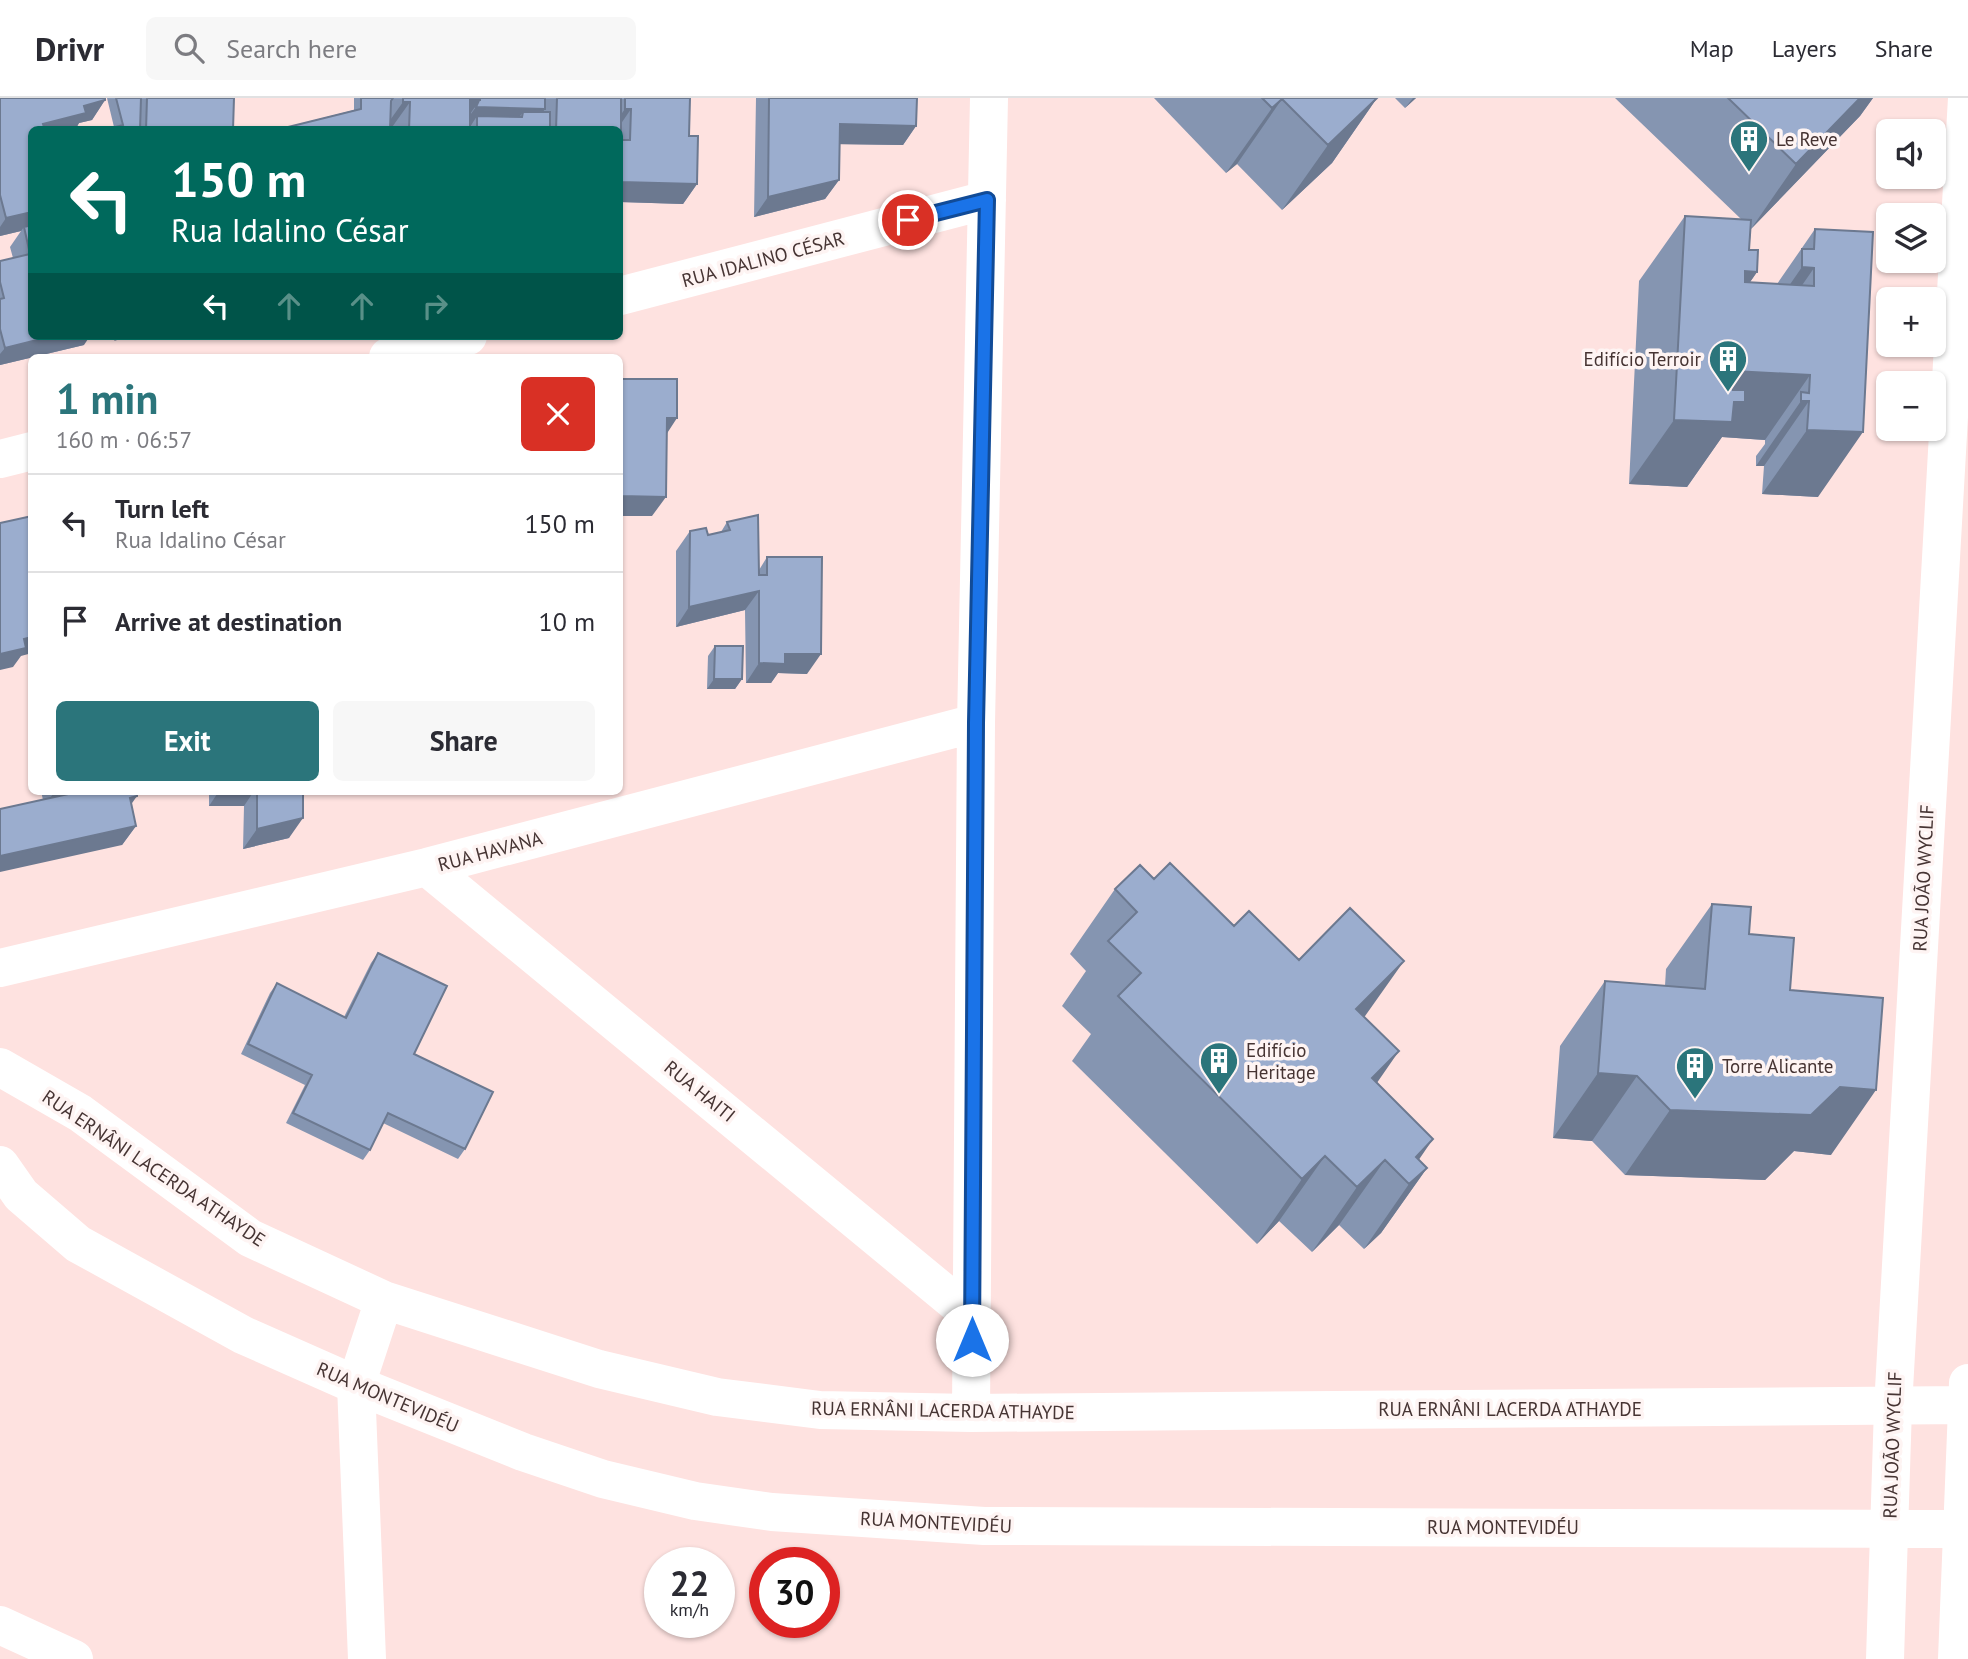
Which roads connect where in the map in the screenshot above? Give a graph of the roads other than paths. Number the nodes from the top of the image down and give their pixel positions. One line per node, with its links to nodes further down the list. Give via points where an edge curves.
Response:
1 (989, 98): 3 (street)
2 (1967, 98): 18 (street, RUA JOÃO WYCLIF)
3 (987, 200): 4 (street, RUA IDALINO CÉSAR); 9 (street)
4 (623, 295)
5 (453, 340): 6 (street)
6 (399, 354)
7 (28, 452): 8 (street)
8 (0, 459)
9 (976, 723): 10 (street, RUA HAVANA); 15 (street)
10 (427, 867): 11 (street, RUA HAVANA); 15 (street, RUA HAITI)
11 (0, 968)
12 (0, 1067): 14 (street, RUA ERNÂNI LACERDA ATHAYDE, via 80,1113 250,1238)
13 (0, 1165): 16 (street, RUA MONTEVIDÉU, via 22,1195 78,1244 243,1335)
14 (384, 1300): 16 (street); 19 (street, RUA ERNÂNI LACERDA ATHAYDE, via 599,1369 717,1397 820,1410)
15 (972, 1315): 19 (street)
16 (356, 1385): 20 (street, RUA MONTEVIDÉU, via 603,1479 695,1501 772,1512 984,1526); 24 (street)
17 (1968, 1398): 18 (street, RUA ERNÂNI LACERDA ATHAYDE); 21 (street)
18 (1893, 1406): 19 (street, RUA ERNÂNI LACERDA ATHAYDE); 20 (street, RUA JOÃO WYCLIF)
19 (971, 1413)
20 (1889, 1528): 21 (street, RUA MONTEVIDÉU); 25 (street, RUA JOÃO WYCLIF)
21 (1965, 1529): 26 (street)
22 (0, 1625): 23 (street)
23 (74, 1659)
24 (367, 1659)
25 (1885, 1659)
26 (1956, 1659)

